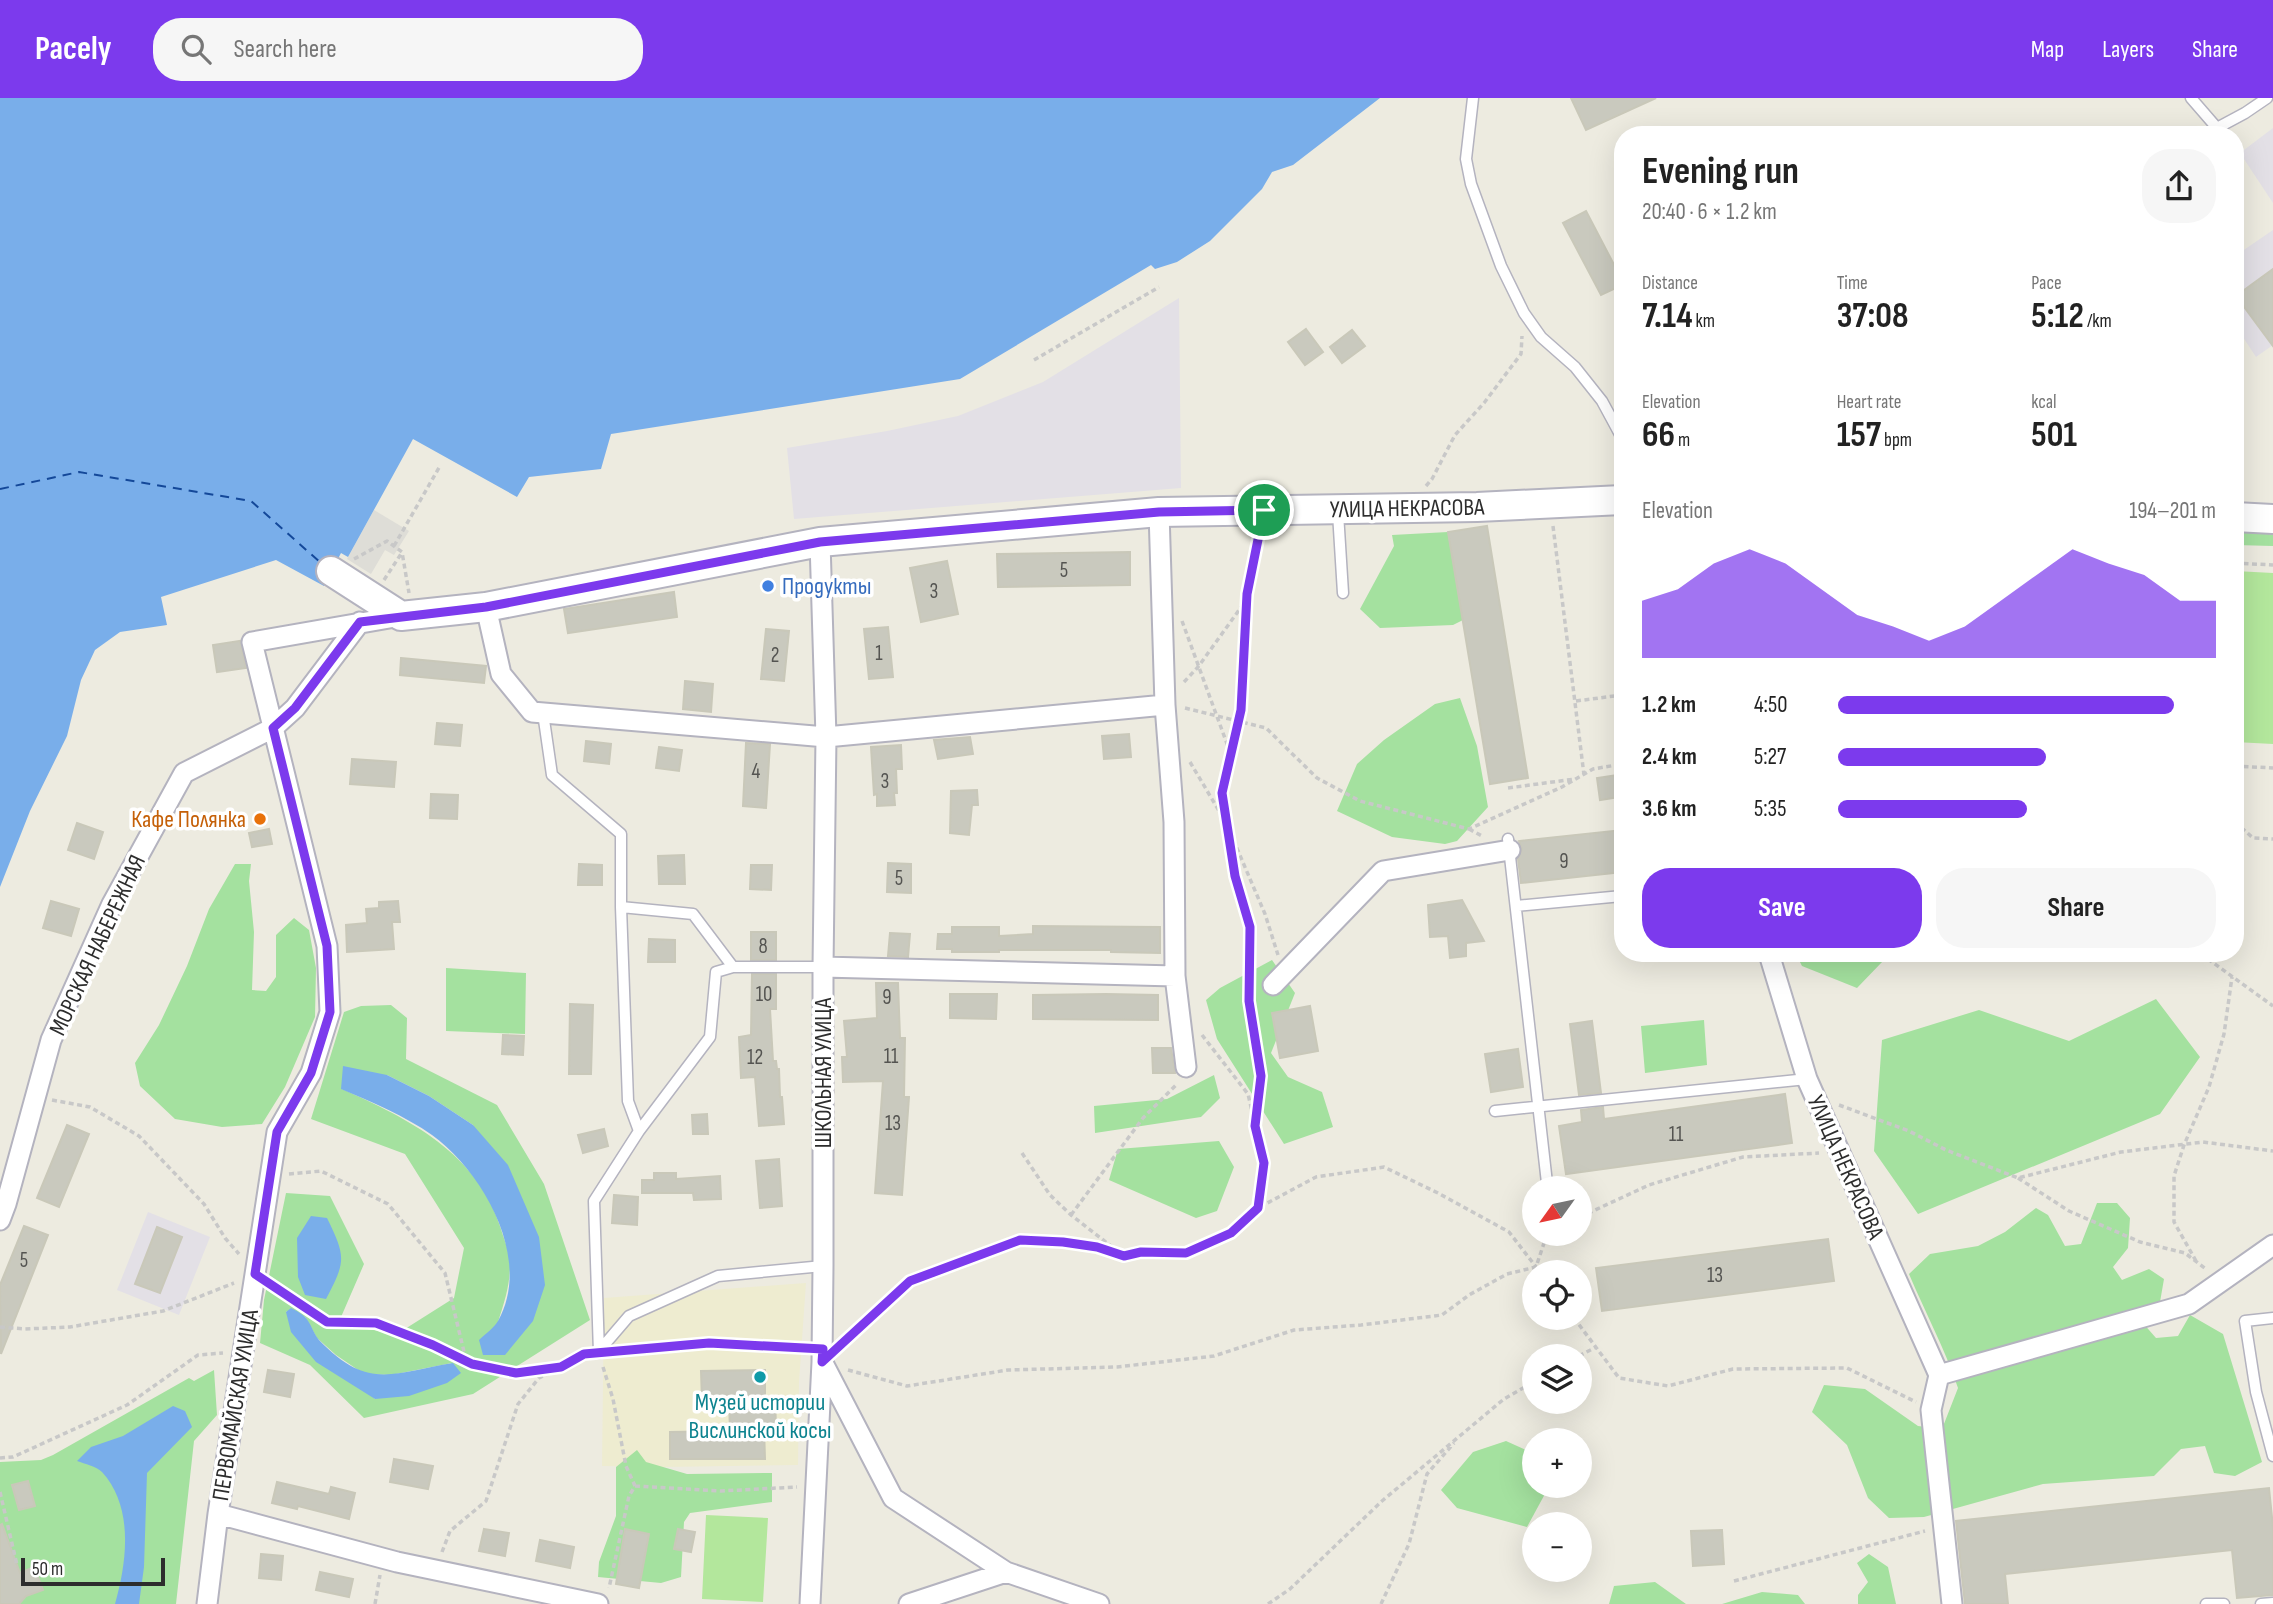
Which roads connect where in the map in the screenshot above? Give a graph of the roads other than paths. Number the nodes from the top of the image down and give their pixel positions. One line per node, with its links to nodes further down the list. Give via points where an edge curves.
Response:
1 (1473, 98): 6 (lane, via 1466,159 1501,266 1541,337 1575,367)
2 (2190, 98): 4 (lane)
3 (2267, 98): 5 (lane)
4 (2215, 126)
5 (2220, 126)
6 (1614, 423)
7 (1614, 500): 8 (street, УЛИЦА НЕКРАСОВА)
8 (1338, 509): 9 (street, УЛИЦА НЕКРАСОВА); 14 (lane)
9 (1159, 512): 12 (street, УЛИЦА НЕКРАСОВА); 18 (street)
10 (2244, 517): 11 (street)
11 (2273, 519)
12 (820, 542): 15 (street, УЛИЦА НЕКРАСОВА); 21 (street, ШКОЛЬНАЯ УЛИЦА)
13 (341, 566): 16 (street)
14 (1343, 593)
15 (486, 607): 16 (street, УЛИЦА НЕКРАСОВА); 19 (street, via 501,674 532,712)
16 (406, 615): 17 (street, УЛИЦА НЕКРАСОВА)
17 (360, 622): 20 (street, МОРСКАЯ НАБЕРЕЖНАЯ, via 295,708); 20 (street, УЛИЦА НЕКРАСОВА, via 252,642)
18 (1165, 705): 21 (street); 29 (street, via 1174,822)
19 (543, 713): 21 (street); 25 (lane, via 552,775 621,834)
20 (273, 728): 37 (street, МОРСКАЯ НАБЕРЕЖНАЯ, via 184,773 112,904 51,1040); 44 (street, ПЕРВОМАЙСКАЯ УЛИЦА, via 327,946 330,1012 311,1073 277,1132)
21 (826, 737): 28 (street, ШКОЛЬНАЯ УЛИЦА)
22 (1509, 845): 24 (lane); 30 (street, via 1383,871)
23 (1614, 896): 24 (lane)
24 (1516, 906): 33 (lane)
25 (621, 907): 27 (lane, via 693,914); 35 (lane, via 628,1101)
26 (1771, 962): 32 (street, УЛИЦА НЕКРАСОВА)
27 (733, 967): 28 (lane); 35 (lane, via 716,972 710,1037)
28 (823, 967): 29 (street); 39 (street, ШКОЛЬНАЯ УЛИЦА)
29 (1175, 976): 31 (street)
30 (1278, 979)
31 (1186, 1067)
32 (1807, 1079): 33 (lane); 42 (street, УЛИЦА НЕКРАСОВА)
33 (1538, 1108): 34 (lane); 36 (lane)
34 (1496, 1111)
35 (639, 1131): 39 (lane, via 594,1201 599,1352 629,1316 718,1276)
36 (1546, 1176)
37 (0, 1220)
38 (2273, 1245): 42 (street, via 2189,1304)
39 (824, 1266): 41 (street, ШКОЛЬНАЯ УЛИЦА)
40 (2273, 1318): 43 (lane, via 2245,1321 2256,1392)
41 (823, 1356): 45 (street, via 892,1498); 49 (street, ШКОЛЬНАЯ УЛИЦА)
42 (1939, 1375): 52 (street, via 1931,1410)
43 (2273, 1456)
44 (218, 1514): 46 (street, ПЕРВОМАЙСКАЯ УЛИЦА, via 384,1559); 48 (street, ПЕРВОМАЙСКАЯ УЛИЦА)
45 (1006, 1572): 50 (street); 51 (street)
46 (603, 1597)
47 (2273, 1603): 55 (lane)
48 (207, 1604)
49 (810, 1604)
50 (909, 1604)
51 (1099, 1604)
52 (1952, 1604)
53 (2206, 1604): 54 (lane)
54 (2224, 1604)
55 (2261, 1604)

